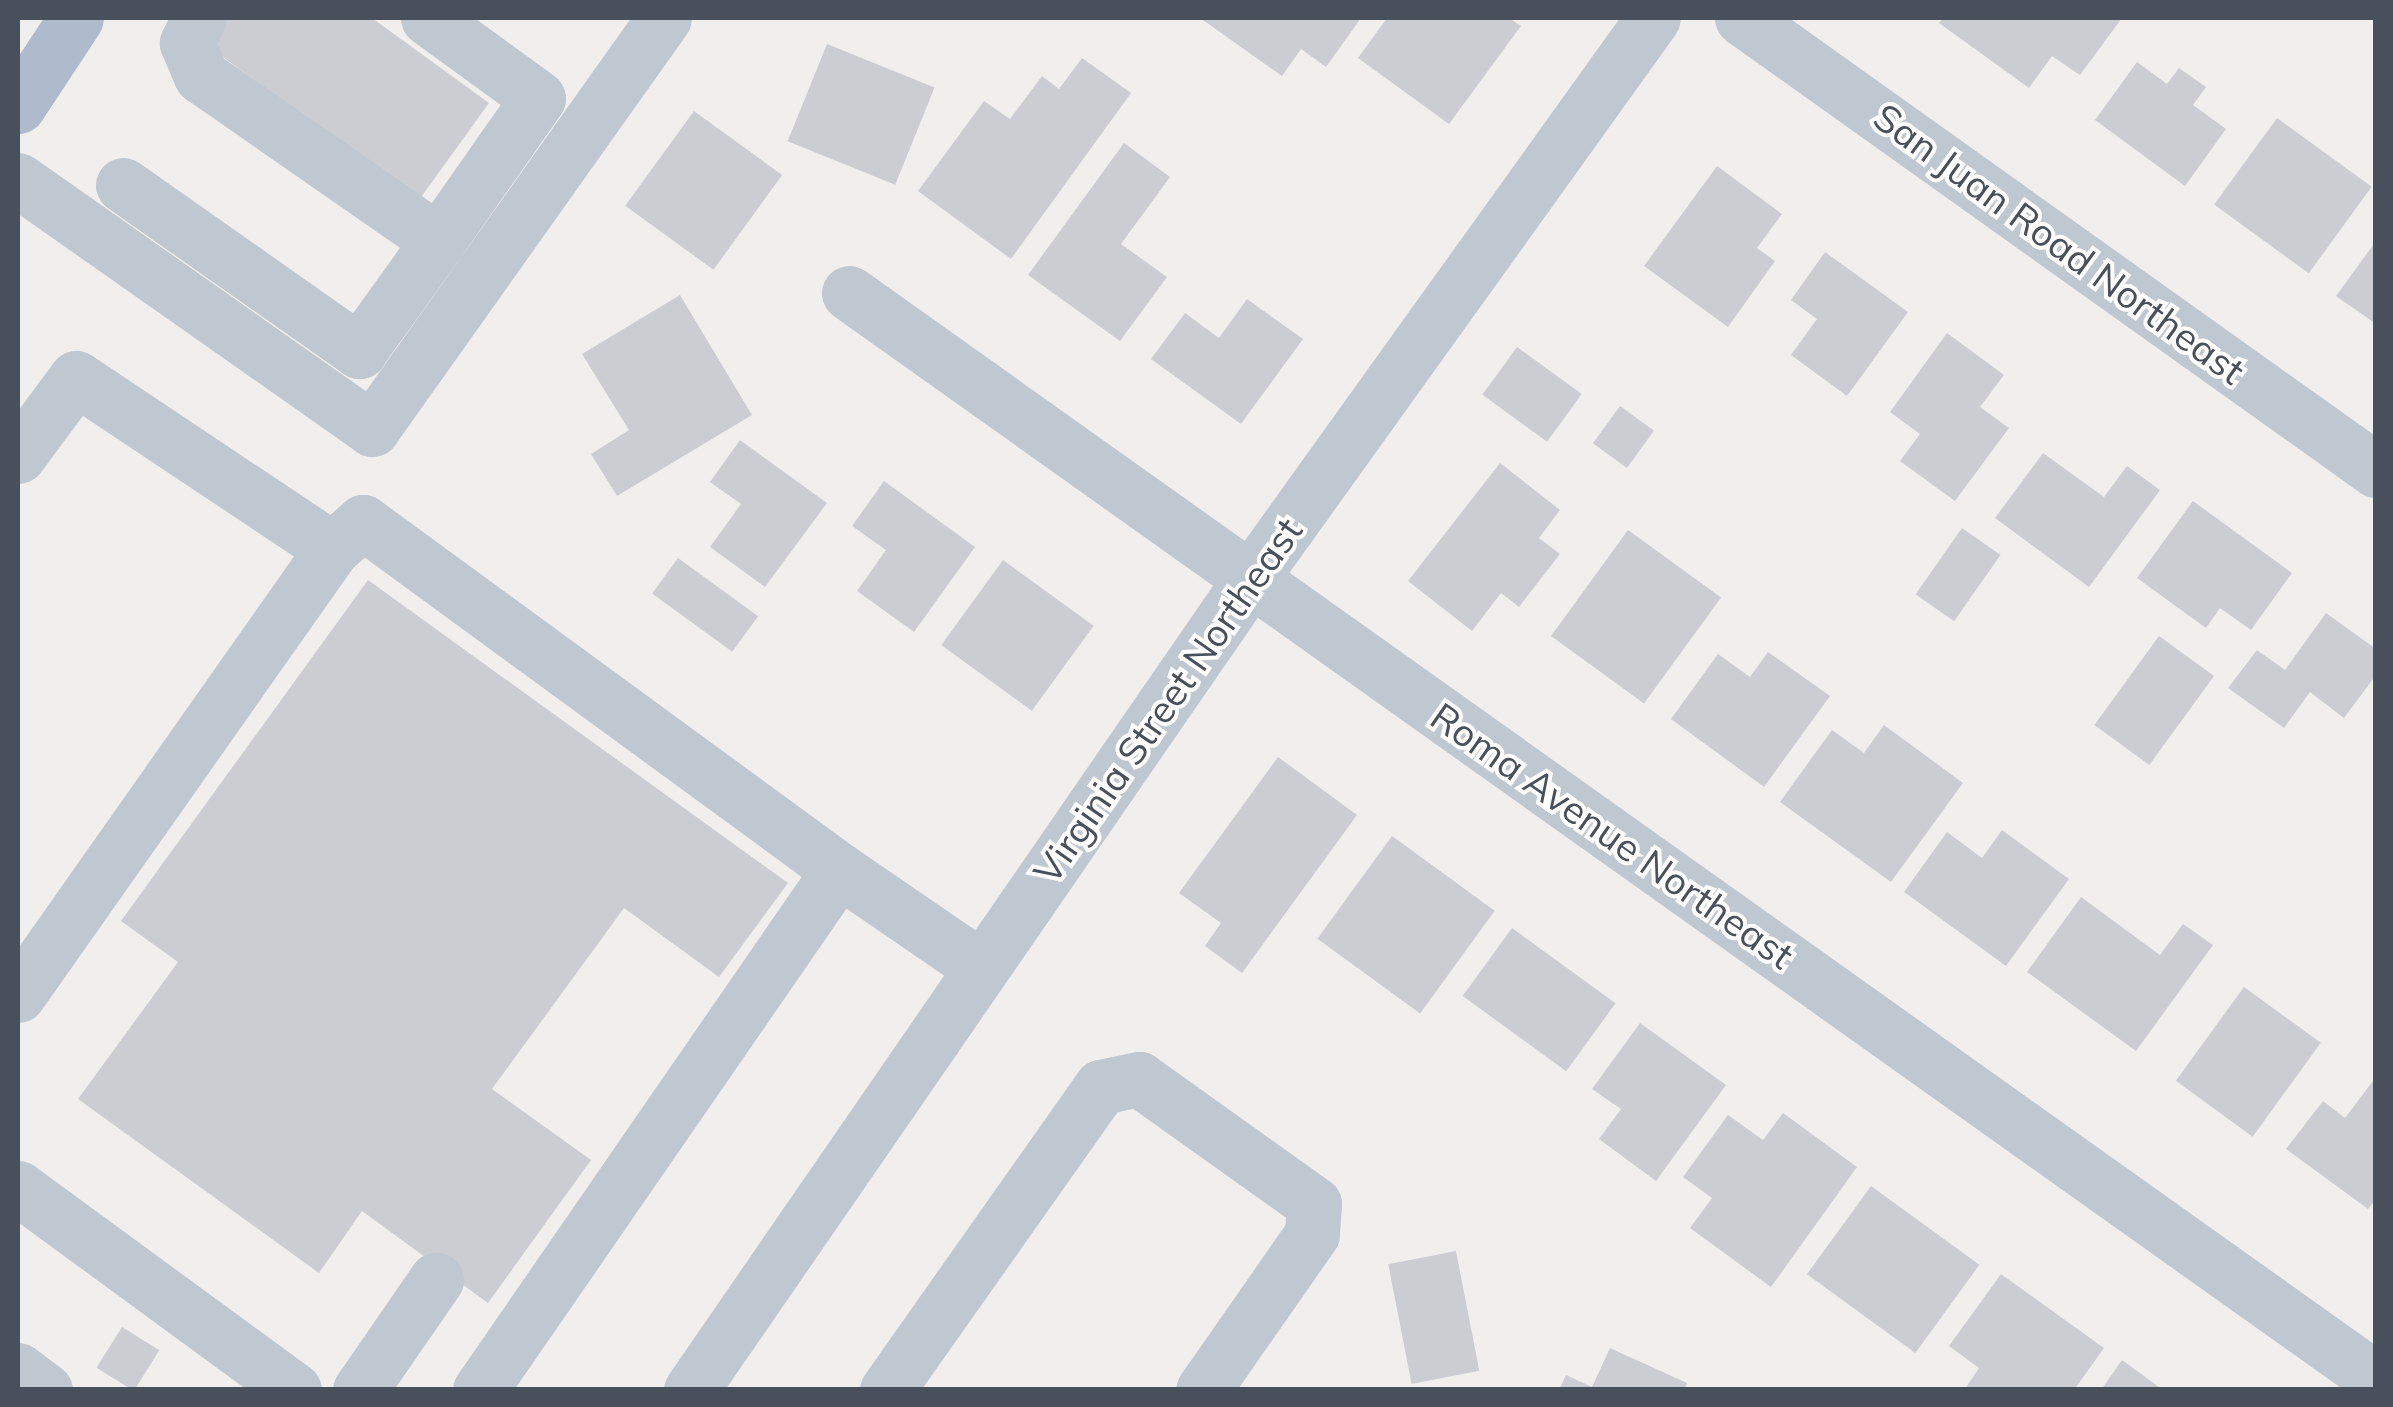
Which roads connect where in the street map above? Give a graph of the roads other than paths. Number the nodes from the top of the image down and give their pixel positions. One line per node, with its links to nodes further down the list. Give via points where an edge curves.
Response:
1 (76, 18): 7 (main road)
2 (199, 18): 10 (street, via 187,43 201,76)
3 (428, 18): 10 (street, via 538,98)
4 (664, 18): 8 (street, via 372,429)
5 (1653, 18): 15 (street, Virginia Street Northeast)
6 (1742, 18): 13 (street, San Juan Road Northeast)
7 (18, 106)
8 (18, 180)
9 (124, 185): 10 (street, via 358,351)
10 (438, 240)
11 (848, 293): 15 (street, Roma Avenue Northeast)
12 (18, 456): 14 (street, via 76,378)
13 (2376, 470)
14 (332, 549): 16 (street, via 363,522); 18 (street)
15 (1251, 578): 17 (street, Virginia Street Northeast); 22 (street, Roma Avenue Northeast)
16 (839, 870): 17 (street); 26 (street)
17 (982, 968): 27 (street, Virginia Street Northeast)
18 (18, 995)
19 (18, 1188): 24 (street)
20 (436, 1280): 25 (street)
21 (18, 1370): 23 (street)
22 (2376, 1379)
23 (45, 1390)
24 (294, 1390)
25 (360, 1390)
26 (480, 1390)
27 (690, 1390)
28 (887, 1390): 29 (street, via 1101,1087 1139,1079 1314,1204 1312,1234)
29 (1202, 1390)

